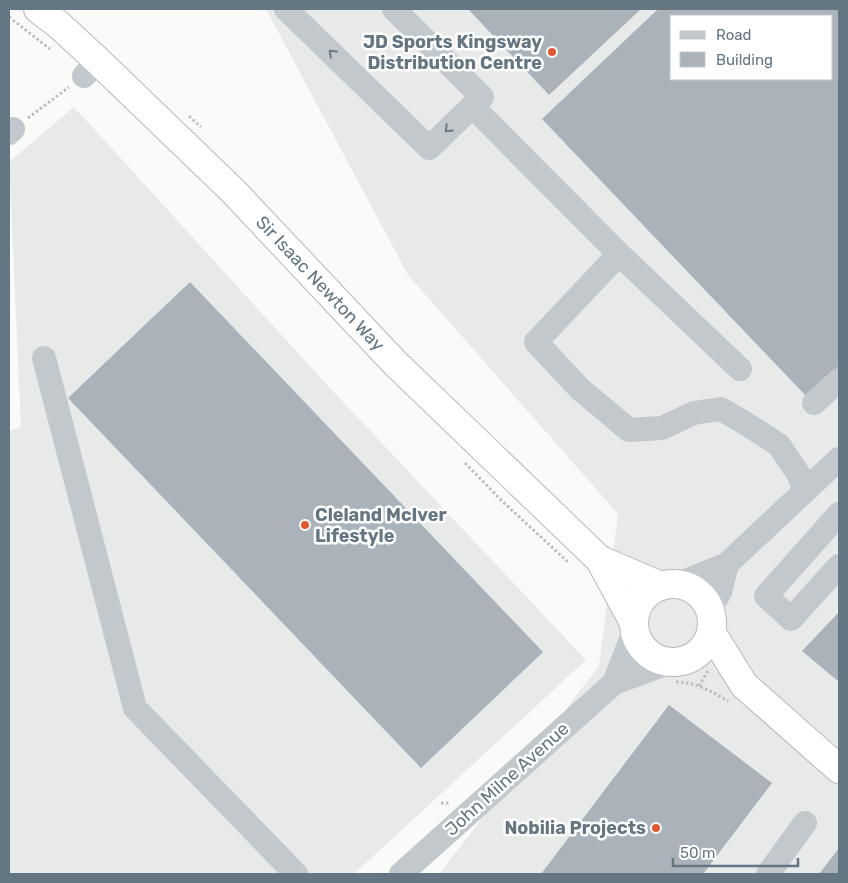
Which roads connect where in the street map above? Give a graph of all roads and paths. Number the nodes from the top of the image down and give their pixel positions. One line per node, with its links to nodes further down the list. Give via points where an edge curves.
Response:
1 (38, 9): 4 (highway, Sir Isaac Newton Way, via 59,25)
2 (286, 9): 5 (street, one-way to 2, via 429,148)
3 (394, 9): 5 (street, via 482,96)
4 (91, 68): 6 (path); 15 (highway, Sir Isaac Newton Way, via 233,191 395,363)
5 (472, 106): 7 (street)
6 (11, 131)
7 (619, 254): 9 (street); 13 (street, via 536,342 580,389 629,430 662,428 694,413 721,410 779,444)
8 (44, 358): 28 (street, via 135,708)
9 (740, 369)
10 (839, 380): 11 (street)
11 (814, 403)
12 (839, 460): 13 (street)
13 (805, 491): 16 (street)
14 (839, 514): 17 (street, via 766,596 791,619)
15 (600, 560): 18 (highway, Sir Isaac Newton Way); 20 (highway, Sir Isaac Newton Way)
16 (727, 564): 18 (street); 19 (street)
17 (839, 566)
18 (670, 585): 19 (highway, via 688,587 697,592 704,600); 20 (highway, via 651,591 642,599 636,609)
19 (710, 621): 21 (highway, via 706,644); 23 (highway)
20 (634, 626): 21 (highway, via 638,643 646,653); 22 (street, John Milne Avenue)
21 (674, 669): 22 (street, John Milne Avenue); 23 (highway); 24 (path, via 689,683)
22 (614, 684): 27 (street, John Milne Avenue, via 437,829)
23 (744, 685): 25 (highway)
24 (704, 688)
25 (839, 769)
26 (805, 823): 29 (street)
27 (406, 873)
28 (296, 874)
29 (768, 874)

